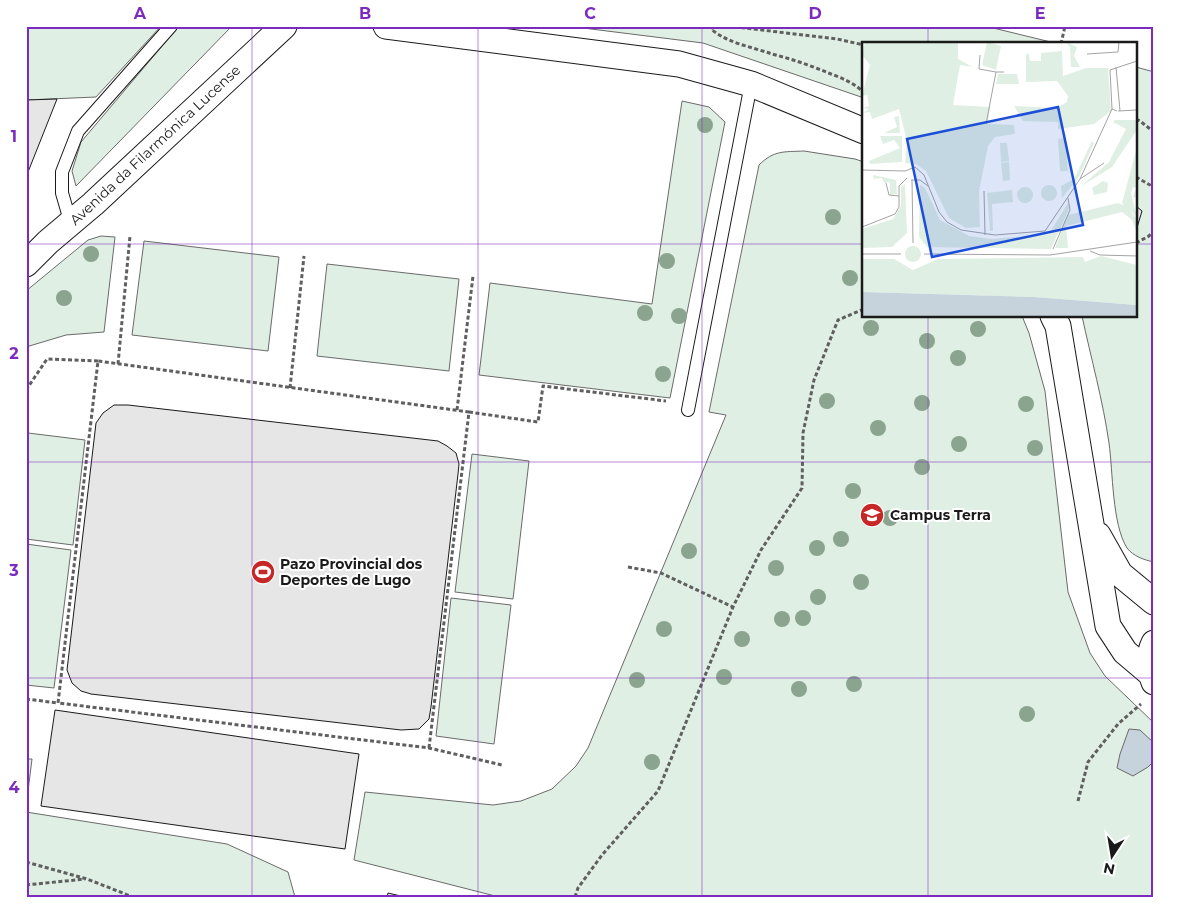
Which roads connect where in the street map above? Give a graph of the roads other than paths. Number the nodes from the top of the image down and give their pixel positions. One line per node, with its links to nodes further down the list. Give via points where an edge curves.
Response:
1 (171, 26): 6 (lane, via 78,132 62,172 62,193)
2 (284, 26): 6 (street, Avenida da Filarmónica Lucense)
3 (386, 26): 4 (street, via 679,64)
4 (750, 84): 5 (street); 9 (lane)
5 (862, 130)
6 (71, 224): 7 (street, Avenida da Filarmónica Lucense)
7 (26, 264)
8 (1054, 318): 10 (street, via 1058,326)
9 (688, 410)
10 (1090, 522): 11 (street); 15 (street, via 1108,626 1125,652)
11 (1120, 574): 12 (street, via 1144,583); 13 (street)
12 (1154, 583)
13 (1154, 602)
14 (1154, 643): 15 (street, via 1150,651)
15 (1152, 678)

